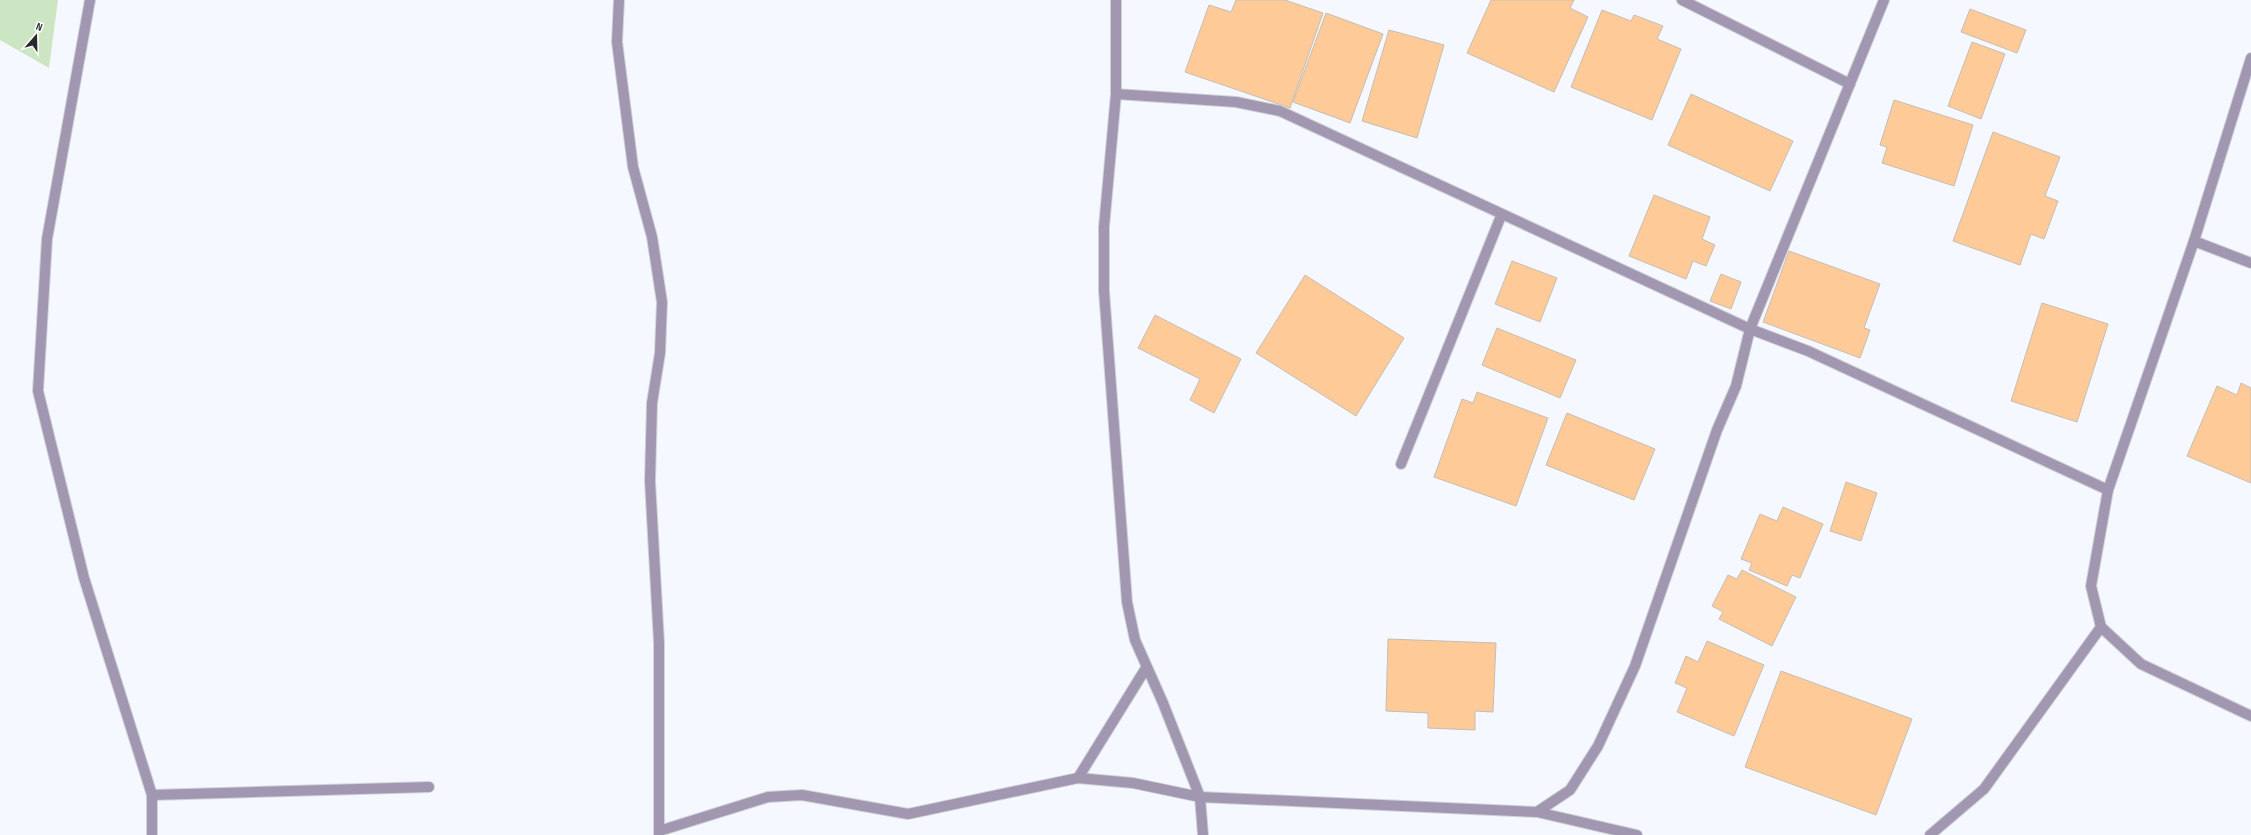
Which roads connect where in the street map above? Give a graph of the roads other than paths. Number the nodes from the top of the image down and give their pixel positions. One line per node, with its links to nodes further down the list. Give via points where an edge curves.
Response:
1 (90, 0): 20 (street, via 47,239 38,391 84,578)
2 (619, 0): 23 (street, via 617,42 632,167 652,237 662,302 660,353 652,403 650,481 659,643)
3 (1116, 0): 8 (street)
4 (1682, 0): 7 (street)
5 (1884, 0): 7 (street)
6 (2251, 58): 10 (street)
7 (1850, 84): 12 (street)
8 (1116, 94): 9 (street, via 1236,102 1280,111); 16 (street, via 1104,227 1104,291 1128,602 1135,640)
9 (1501, 216): 12 (street); 13 (street)
10 (2194, 241): 11 (street); 14 (street)
11 (2251, 263)
12 (1750, 329): 14 (street, via 1808,351); 22 (street, via 1736,386 1717,430 1635,666 1598,746 1570,790)
13 (1401, 464)
14 (2108, 490): 15 (street, via 2091,586)
15 (2101, 626): 17 (street, via 2142,664); 27 (street, via 1984,789)
16 (1146, 668): 18 (street); 21 (street, via 1163,702)
17 (2251, 716)
18 (1078, 778): 21 (street, via 1133,783); 23 (street, via 908,814 802,795 768,797)
19 (429, 787): 20 (street)
20 (152, 795): 24 (street)
21 (1200, 797): 22 (street); 25 (street)
22 (1537, 812): 26 (street)
23 (659, 833)
24 (152, 835)
25 (1203, 835)
26 (1637, 835)
27 (1930, 835)

